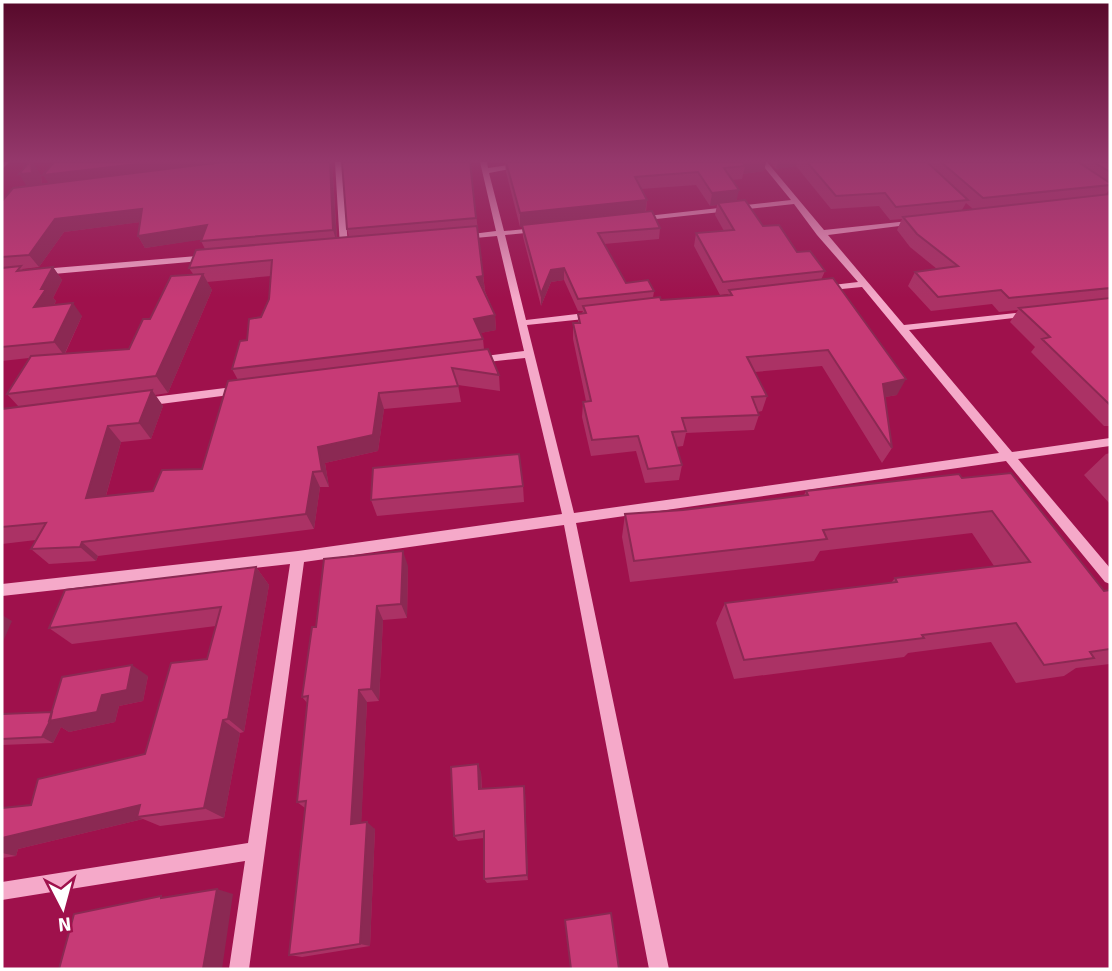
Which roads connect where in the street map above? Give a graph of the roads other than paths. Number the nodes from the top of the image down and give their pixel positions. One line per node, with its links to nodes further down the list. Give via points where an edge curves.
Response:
1 (341, 207): 12 (street)
2 (495, 207): 9 (street)
3 (743, 207): 5 (street)
4 (798, 207): 8 (street)
5 (621, 220)
6 (931, 220): 8 (street)
7 (541, 229): 9 (street)
8 (820, 233): 16 (street)
9 (502, 234): 10 (street); 20 (street)
10 (449, 238)
11 (357, 246): 12 (street)
12 (344, 247): 13 (street)
13 (330, 248)
14 (220, 257): 15 (street)
15 (29, 273)
16 (865, 284): 17 (street); 21 (street)
17 (810, 290)
18 (1045, 312): 21 (street)
19 (605, 314): 20 (street)
20 (523, 323): 22 (street)
21 (901, 327): 27 (street)
22 (530, 354): 23 (street); 28 (street)
23 (462, 362)
24 (259, 388): 25 (street)
25 (137, 403)
26 (1110, 442): 27 (street)
27 (1005, 455): 28 (street); 30 (street)
28 (569, 519): 29 (street); 35 (street)
29 (298, 557): 31 (street); 32 (street)
30 (1110, 578)
31 (2, 590)
32 (254, 851): 33 (street); 34 (street)
33 (2, 891)
34 (239, 969)
35 (659, 969)

